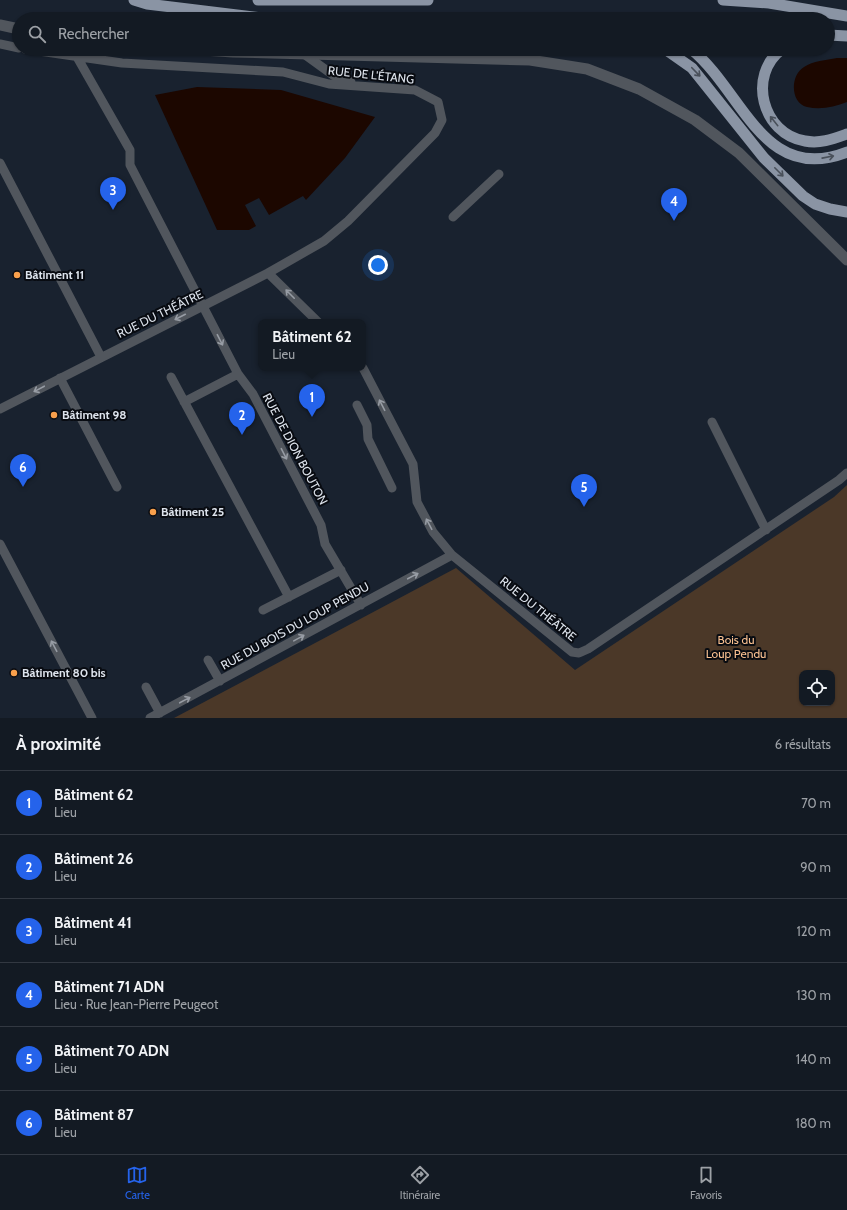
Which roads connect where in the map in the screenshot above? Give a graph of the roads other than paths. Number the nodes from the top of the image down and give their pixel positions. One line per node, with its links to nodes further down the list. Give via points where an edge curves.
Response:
1 (134, 0): 5 (highway)
2 (258, 0): 3 (highway)
3 (428, 0)
4 (723, 0): 6 (highway, via 769,3)
5 (213, 12)
6 (823, 12)
7 (835, 14): 8 (highway)
8 (847, 16)
9 (0, 25): 10 (street)
10 (12, 28)
11 (835, 35): 12 (highway)
12 (847, 36)
13 (0, 44): 14 (lane)
14 (12, 47)
15 (70, 56): 21 (lane, RUE DE L'ÉTANG)
16 (307, 56): 22 (lane, via 333,75)
17 (379, 56): 29 (street, via 530,60 588,69 639,89 695,120 739,153)
18 (675, 56): 27 (highway, one-way to 27, via 692,68 764,158 803,196 830,210)
19 (698, 56): 24 (highway, one-way to 24, via 712,69 759,133 775,147 796,157 810,159)
20 (775, 56): 23 (highway, one-way to 20, via 818,142 804,141 782,130 773,122 763,98 762,86 764,74)
21 (77, 57): 22 (lane, RUE DE L'ÉTANG, via 122,63 283,72 329,84); 31 (lane, RUE DE DION BOUTON, via 130,150 130,165)
22 (355, 84): 30 (lane, RUE DE L'ÉTANG, via 415,90 438,102 442,120 435,133 348,221 324,241)
23 (847, 134)
24 (847, 152)
25 (0, 163): 33 (lane)
26 (499, 174): 28 (lane)
27 (847, 212)
28 (453, 217)
29 (847, 260)
30 (268, 272): 31 (lane, RUE DU THÉÂTRE); 32 (lane, one-way to 30)
31 (203, 305): 33 (lane, RUE DU THÉÂTRE, one-way to 33); 35 (lane, RUE DE DION BOUTON, one-way to 35)
32 (315, 319)
33 (101, 357): 37 (lane, RUE DU THÉÂTRE)
34 (365, 371): 47 (lane, RUE DU THÉÂTRE, one-way to 34, via 433,532 417,502 413,464)
35 (238, 374): 38 (lane); 48 (lane, RUE DE DION BOUTON, one-way to 48, via 253,394 321,525 325,544)
36 (171, 377): 38 (lane)
37 (60, 378): 40 (lane, RUE DU THÉÂTRE, one-way to 40); 43 (lane)
38 (184, 402): 49 (lane)
39 (357, 405): 44 (lane, via 367,425 368,439)
40 (0, 409)
41 (712, 422): 45 (lane)
42 (847, 473): 45 (lane, RUE DU THÉÂTRE)
43 (117, 488)
44 (392, 488)
45 (766, 530): 47 (lane, RUE DU THÉÂTRE, via 579,653 572,652)
46 (0, 544): 56 (lane, one-way to 46)
47 (452, 555): 50 (lane, RUE DU BOIS DU LOUP PENDU, one-way to 47)
48 (341, 570): 49 (lane); 50 (lane, RUE DE DION BOUTON)
49 (289, 597): 51 (lane)
50 (360, 605): 53 (lane, RUE DU BOIS DU LOUP PENDU, one-way to 50)
51 (264, 610)
52 (208, 660): 53 (lane)
53 (220, 681): 55 (lane, RUE DU BOIS DU LOUP PENDU, one-way to 53)
54 (146, 687): 55 (lane)
55 (160, 713): 57 (lane, RUE DU BOIS DU LOUP PENDU)
56 (92, 718)
57 (150, 718)

